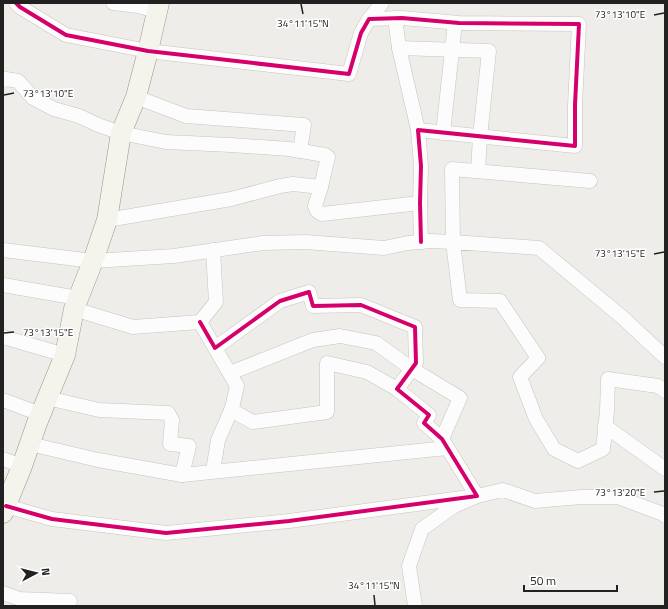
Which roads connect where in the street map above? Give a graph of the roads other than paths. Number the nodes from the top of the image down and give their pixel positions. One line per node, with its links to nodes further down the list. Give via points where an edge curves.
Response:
1 (16, 3): 10 (street, via 20,8 66,35)
2 (113, 3): 4 (street)
3 (382, 3): 6 (street)
4 (158, 7): 10 (street)
5 (395, 18): 6 (street); 7 (street); 8 (street)
6 (369, 19): 10 (street, via 361,33 349,74)
7 (455, 23): 9 (street); 16 (street, via 579,24 575,146)
8 (399, 48): 9 (street); 13 (street)
9 (452, 49): 15 (street); 16 (street, via 489,51)
10 (148, 51): 12 (street)
11 (3, 80): 14 (street, via 18,81 33,98 54,109)
12 (136, 97): 14 (street); 17 (street, via 186,116 304,125)
13 (418, 130): 15 (street); 21 (street, via 421,166)
14 (121, 132): 17 (street, via 166,142); 22 (street)
15 (443, 133): 16 (street)
16 (480, 137): 18 (street)
17 (300, 151): 20 (street, via 328,157)
18 (478, 171): 19 (street); 24 (street, via 452,169)
19 (590, 181)
20 (321, 187): 21 (street, via 315,206 322,214); 22 (street, via 293,184 280,186 231,199)
21 (420, 203): 23 (street)
22 (107, 220): 27 (street)
23 (421, 242): 24 (street); 26 (street, via 384,248 305,242 263,242)
24 (453, 242): 34 (street, via 539,248 622,317); 42 (street, via 460,300 500,301 538,358 520,377 536,419 554,449 578,460 603,449)
25 (3, 250): 27 (street)
26 (213, 250): 27 (street, via 174,256); 30 (street, via 216,302)
27 (93, 261): 29 (street)
28 (3, 285): 29 (street)
29 (76, 304): 30 (street, via 133,327); 33 (street)
30 (200, 322): 32 (street)
31 (3, 337): 33 (street)
32 (215, 348): 35 (street, via 280,301 309,292 313,306 361,305 415,327 416,363); 36 (street)
33 (65, 355): 40 (street)
34 (665, 357)
35 (412, 369): 36 (street, via 376,344 340,336 313,340); 37 (street); 44 (street, via 460,398)
36 (230, 373): 41 (street, via 237,386)
37 (397, 389): 41 (street, via 367,372 327,363 327,412 253,422); 44 (street, via 429,415 424,423)
38 (665, 391): 42 (street, via 658,386 608,379)
39 (3, 400): 40 (street)
40 (44, 406): 43 (street); 49 (street, via 168,413 172,420 170,444 189,446)
41 (231, 410): 48 (street, via 218,440)
42 (605, 426): 47 (street)
43 (30, 444): 46 (street); 49 (street, via 98,460)
44 (445, 444): 48 (street); 50 (street)
45 (3, 459): 46 (street)
46 (22, 466): 51 (street)
47 (665, 469)
48 (213, 472): 49 (street)
49 (182, 475)
50 (477, 496): 51 (street, via 289,521 166,533 52,519); 52 (street, via 503,490 535,501 618,497); 55 (street, via 454,506 422,529 409,566)
51 (5, 510)
52 (665, 516)
53 (3, 593): 54 (street, via 20,598)
54 (70, 600)
55 (415, 606)

